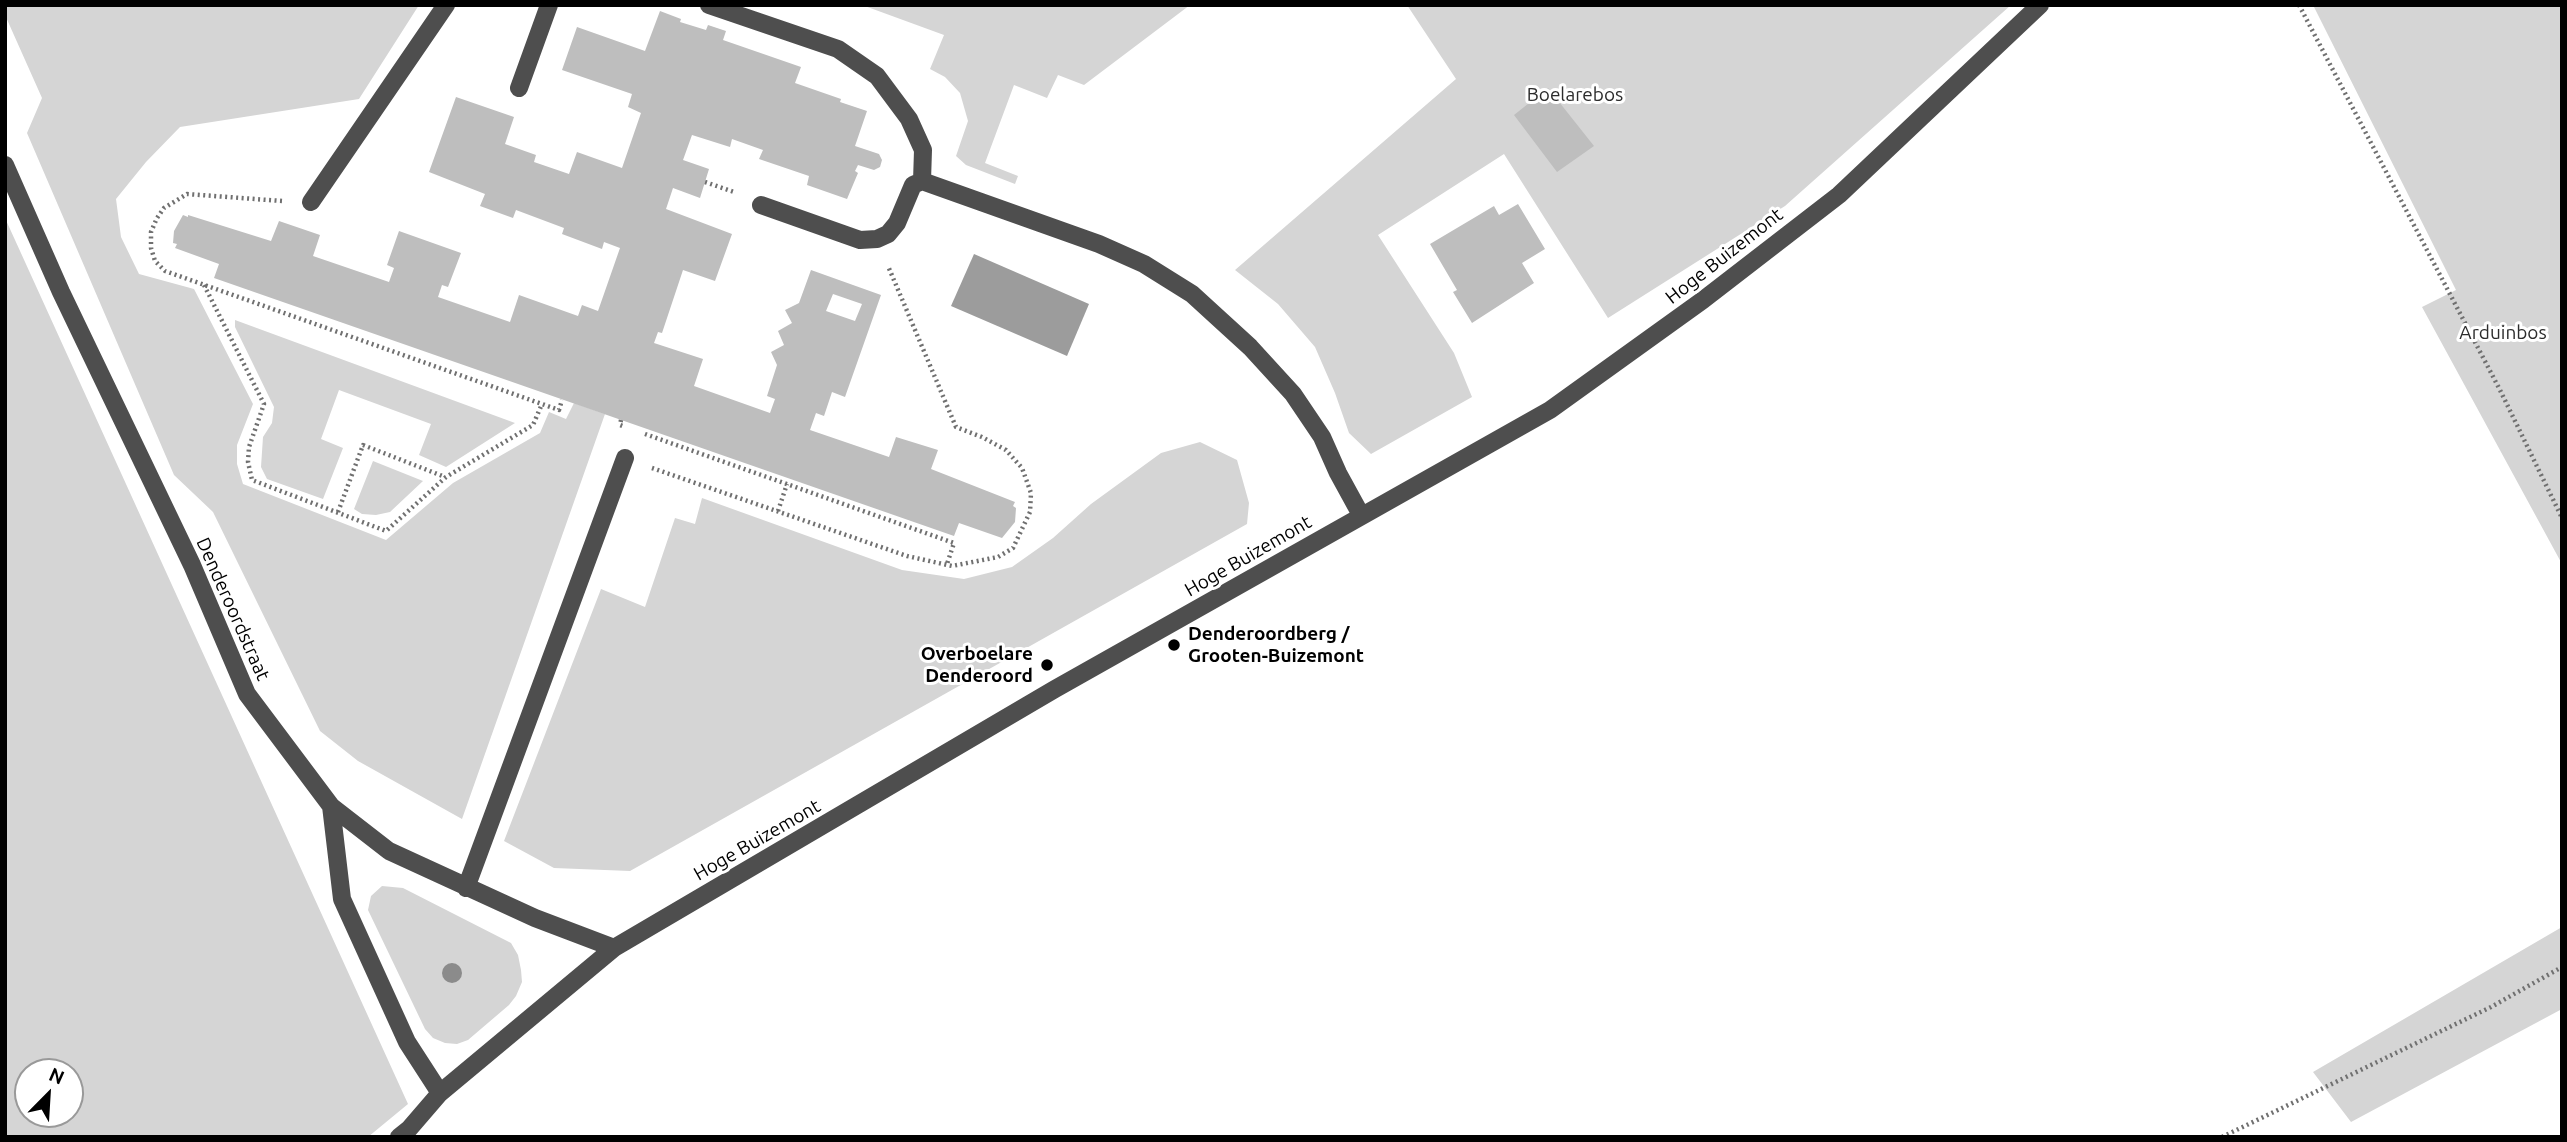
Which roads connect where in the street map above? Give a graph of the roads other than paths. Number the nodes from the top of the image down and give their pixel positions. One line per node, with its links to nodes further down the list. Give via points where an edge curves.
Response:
1 (446, 5): 8 (street)
2 (549, 5): 5 (street)
3 (709, 5): 7 (street, via 838,49 877,76 909,119 923,150)
4 (2040, 5): 11 (street, Hoge Buizemont, via 1839,195 1703,300 1550,410)
5 (519, 88)
6 (5, 165): 12 (street, Denderoordstraat, via 192,565 247,694)
7 (922, 181): 9 (street, via 913,185 897,223 877,239 860,240); 11 (street, via 1099,244 1144,264 1192,294 1293,394 1322,438)
8 (311, 202)
9 (761, 205)
10 (625, 458): 13 (street)
11 (1361, 515): 14 (street, Hoge Buizemont)
12 (331, 806): 13 (street, Denderoordstraat, via 389,852); 15 (street, via 342,900 407,1042)
13 (466, 888): 14 (street, Denderoordstraat)
14 (614, 948): 15 (street, Hoge Buizemont)
15 (440, 1093): 16 (street, Hoge Buizemont)
16 (399, 1137)

